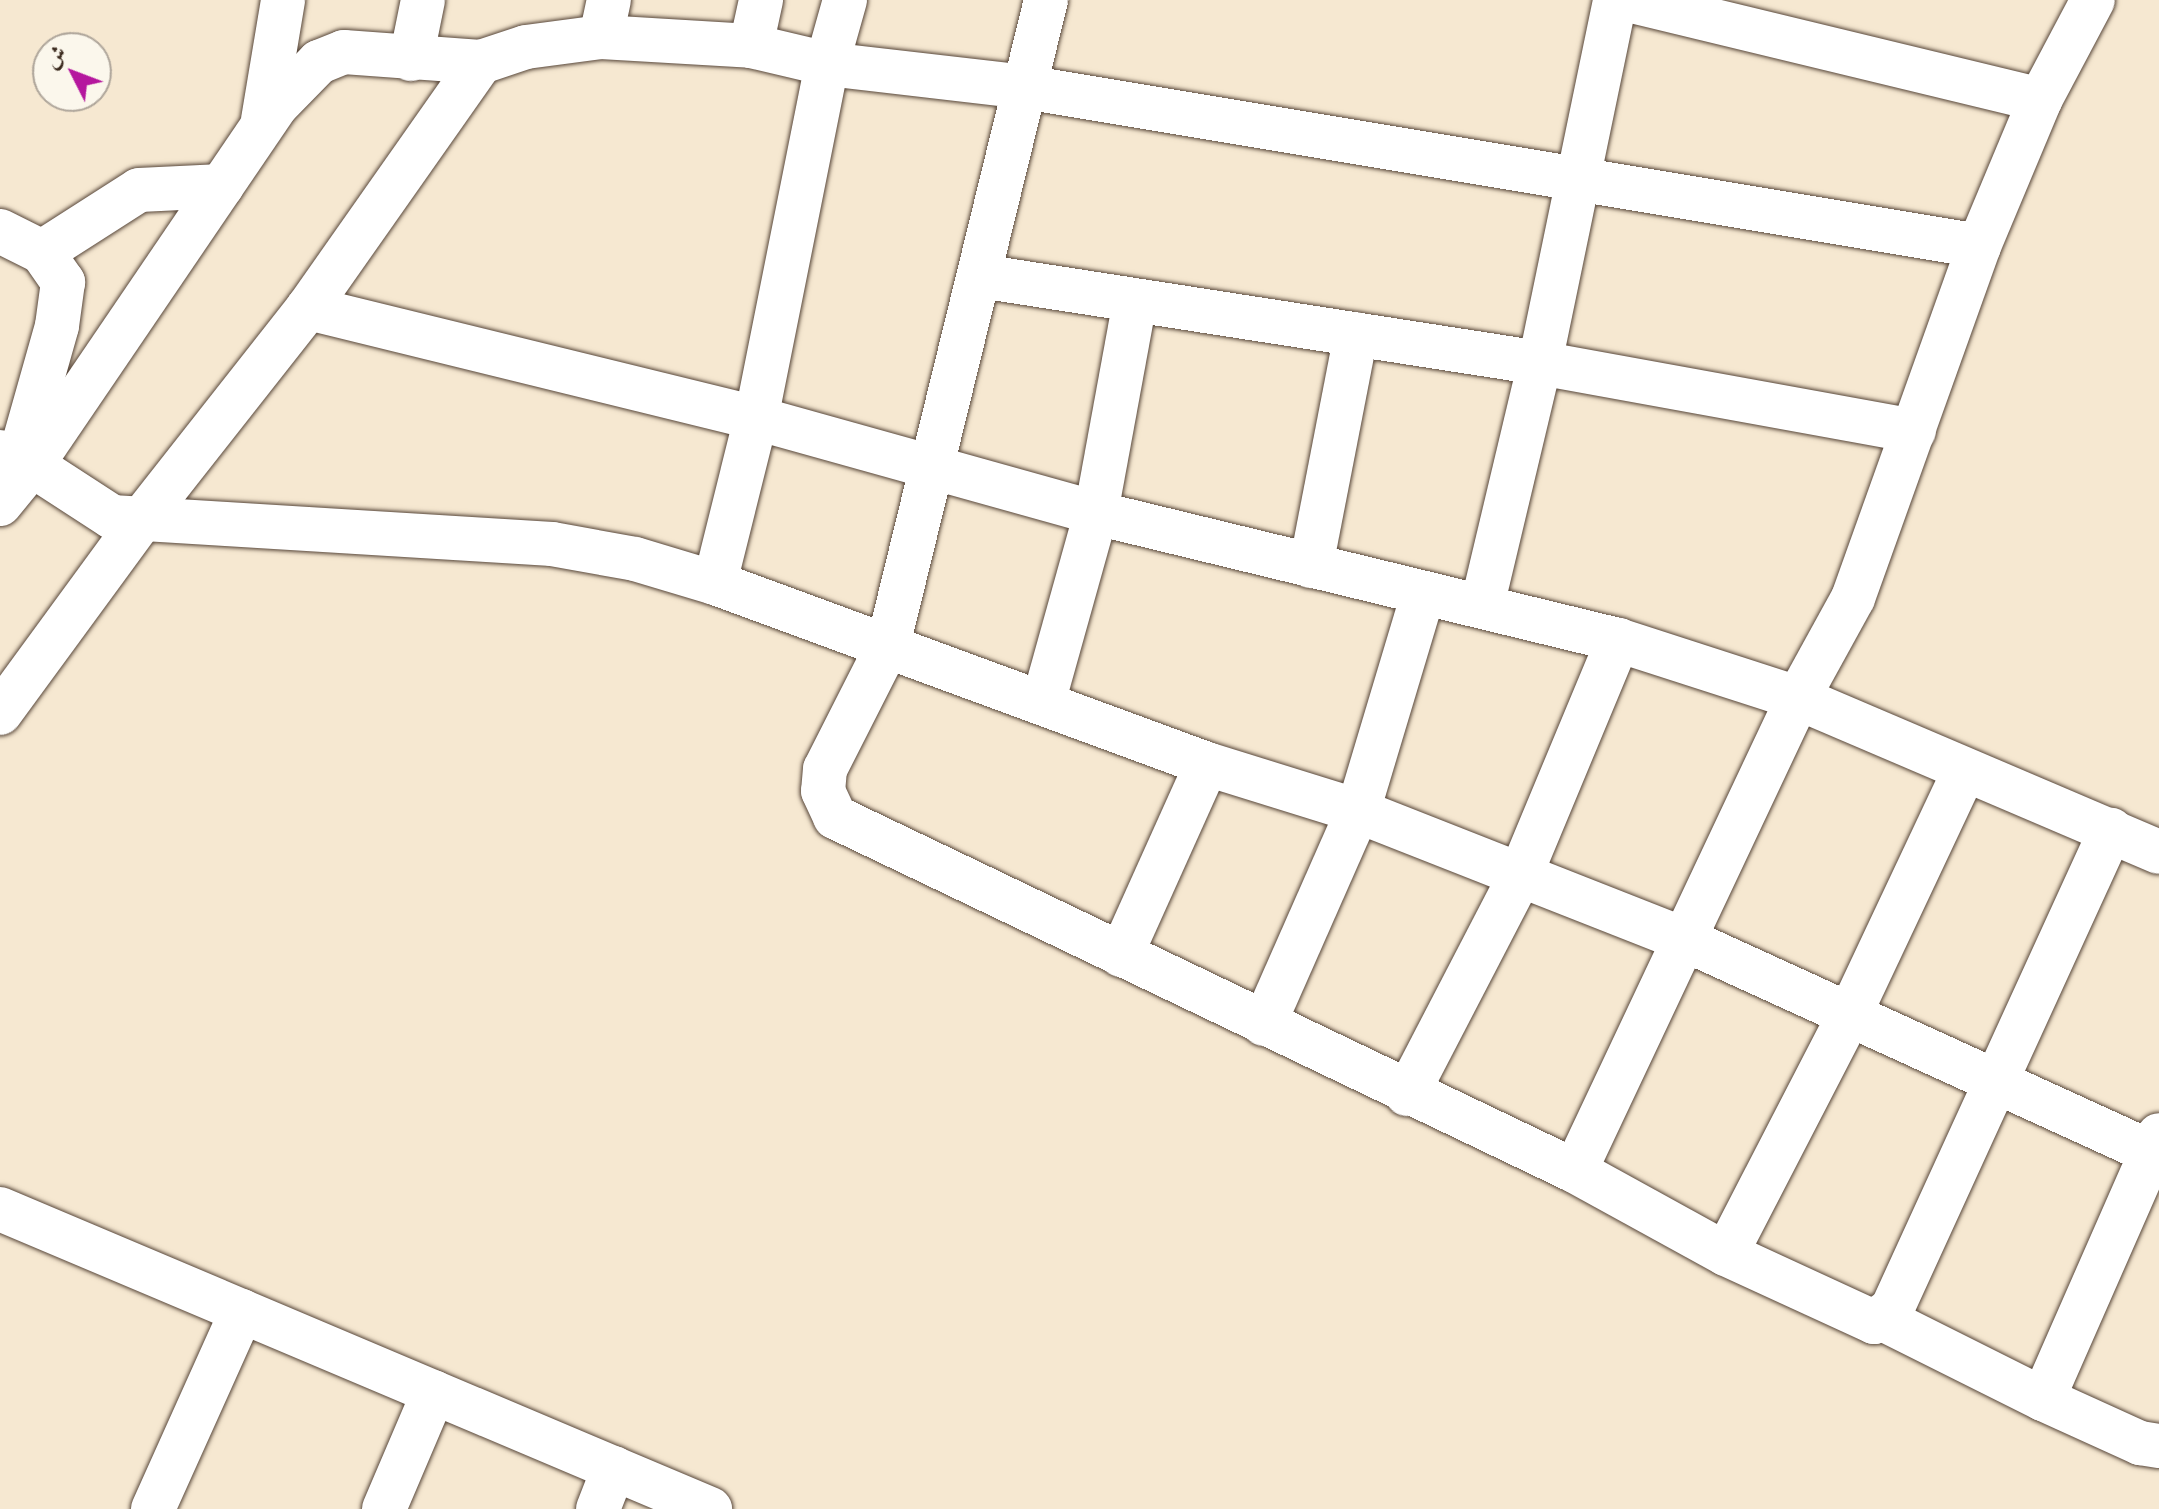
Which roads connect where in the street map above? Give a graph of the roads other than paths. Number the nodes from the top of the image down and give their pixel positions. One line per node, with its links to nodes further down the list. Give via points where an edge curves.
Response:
1 (283, 0): 16 (street)
2 (423, 0): 11 (street)
3 (761, 0): 10 (street)
4 (845, 0): 13 (street)
5 (1046, 0): 14 (street)
6 (1615, 0): 17 (street)
7 (1628, 0): 15 (street)
8 (2093, 0): 15 (street)
9 (605, 18): 10 (street); 12 (street)
10 (751, 46): 13 (street)
11 (411, 59): 12 (street); 16 (street, via 344,52 319,62)
12 (481, 62): 24 (street)
13 (827, 64): 14 (street); 27 (street)
14 (1025, 87): 17 (street); 22 (street)
15 (2040, 100): 20 (street)
16 (262, 126): 18 (street)
17 (1575, 182): 20 (street); 26 (street)
18 (222, 186): 21 (street, via 139,190); 29 (street)
19 (0, 231): 21 (street)
20 (1979, 246): 28 (street)
21 (42, 252): 29 (street, via 63,282 62,302)
22 (980, 276): 23 (street); 30 (street)
23 (1135, 301): 25 (street); 32 (street)
24 (308, 308): 27 (street); 33 (street)
25 (1356, 334): 26 (street); 34 (street)
26 (1540, 363): 28 (street); 37 (street)
27 (756, 418): 30 (street); 35 (street)
28 (1914, 431): 40 (street, via 1853,598)
29 (17, 459): 31 (street); 33 (street, via 97,509)
30 (935, 468): 32 (street); 39 (street)
31 (0, 504)
32 (1096, 513): 34 (street); 41 (street)
33 (141, 520): 35 (street, via 552,544 635,559); 42 (street)
34 (1311, 566): 36 (street)
35 (715, 583): 39 (street)
36 (1423, 594): 37 (street); 45 (street)
37 (1482, 606): 38 (street)
38 (1618, 640): 40 (street); 48 (street)
39 (888, 645): 41 (street); 50 (street, via 825,769 823,791 830,813 852,829)
40 (1798, 698): 44 (street); 49 (street)
41 (1043, 703): 43 (street)
42 (0, 713)
43 (1207, 764): 45 (street); 50 (street)
44 (1964, 772): 46 (street); 51 (street)
45 (1358, 811): 48 (street); 52 (street)
46 (2111, 830): 47 (street); 53 (street)
47 (2159, 852)
48 (1520, 876): 49 (street); 54 (street)
49 (1686, 940): 51 (street); 56 (street)
50 (1121, 955): 52 (street)
51 (1849, 1016): 53 (street); 58 (street)
52 (1264, 1024): 54 (street)
53 (1991, 1083): 55 (street); 60 (street)
54 (1407, 1094): 56 (street)
55 (2156, 1148): 62 (street)
56 (1575, 1171): 58 (street)
57 (0, 1209): 59 (street)
58 (1726, 1254): 60 (street, via 1865,1321)
59 (242, 1311): 61 (street); 65 (street)
60 (1883, 1319): 62 (street)
61 (434, 1392): 64 (street); 66 (street)
62 (2043, 1399): 63 (street, via 2140,1443)
63 (2159, 1446)
64 (614, 1468): 67 (street); 68 (street)
65 (153, 1509)
66 (384, 1509)
67 (598, 1509)
68 (710, 1509)

